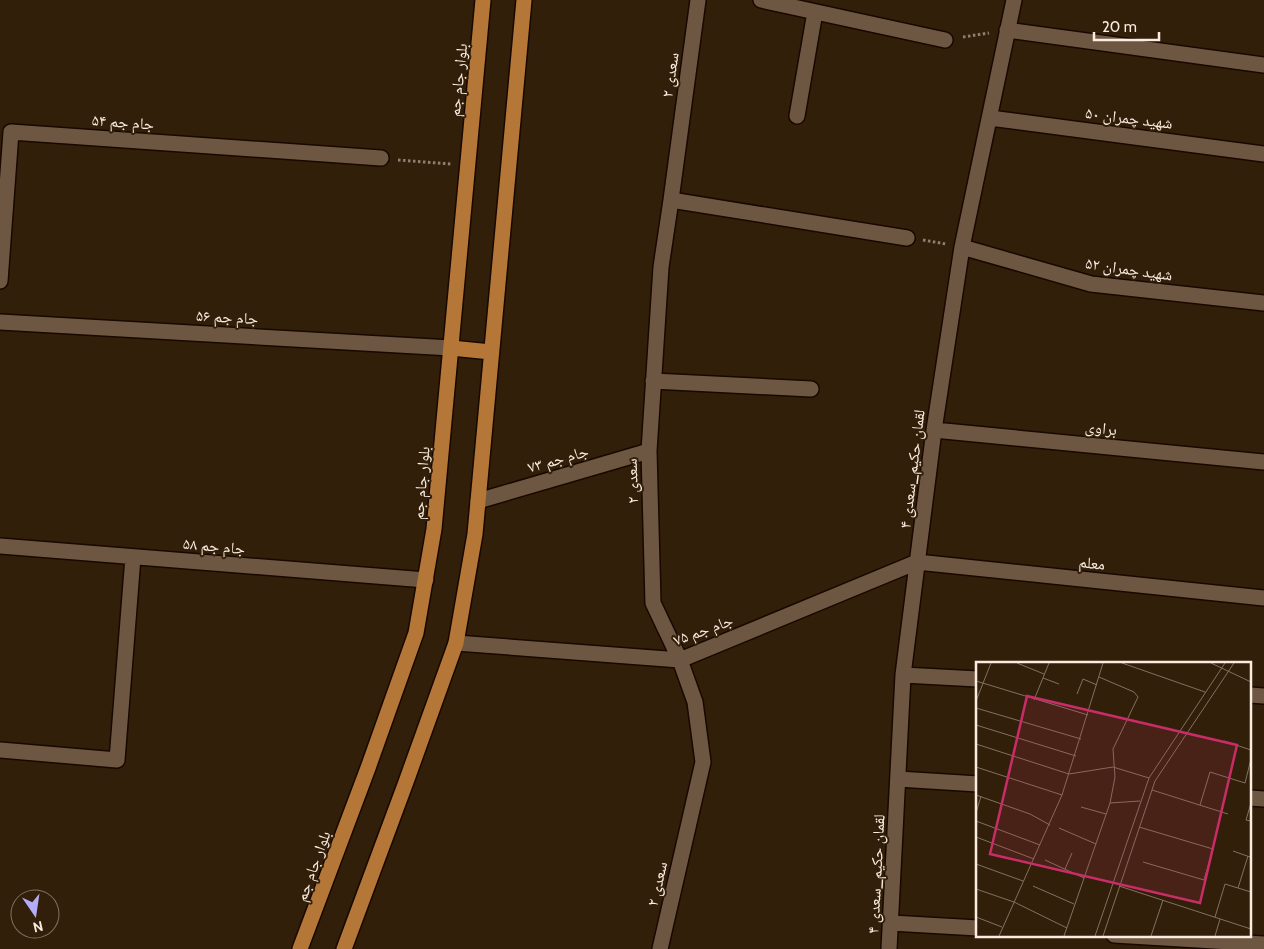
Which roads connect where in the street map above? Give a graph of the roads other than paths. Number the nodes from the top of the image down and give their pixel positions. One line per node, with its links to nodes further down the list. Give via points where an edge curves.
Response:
1 (483, 0): 20 (main road, بلوار جام جم)
2 (524, 0): 21 (main road)
3 (698, 0): 14 (street, سعدی ۲)
4 (760, 0): 6 (street)
5 (1014, 0): 7 (street, لقمان حکیم_سعدی ۴)
6 (815, 12): 8 (street); 10 (street)
7 (1008, 30): 9 (street); 11 (street, لقمان حکیم_سعدی ۴)
8 (945, 40)
9 (1264, 65)
10 (797, 116)
11 (990, 118): 12 (street, شهید چمران ۵۰); 16 (street, لقمان حکیم_سعدی ۴)
12 (1264, 154)
13 (381, 158): 17 (street, جام جم ۵۴, via 11,132)
14 (672, 200): 15 (street); 22 (street, سعدی ۲, via 660,267)
15 (907, 238)
16 (962, 247): 18 (street, شهید چمران ۵۲, via 1092,284); 24 (street, لقمان حکیم_سعدی ۴)
17 (0, 281)
18 (1264, 303)
19 (0, 322): 20 (street, جام جم ۵۶)
20 (451, 348): 21 (main road); 31 (main road, بلوار جام جم)
21 (491, 352): 27 (main road)
22 (653, 381): 23 (street); 25 (street, سعدی ۲)
23 (811, 390)
24 (934, 430): 26 (street, براوی); 30 (street, لقمان حکیم_سعدی ۴)
25 (649, 451): 27 (street, جام جم ۷۳); 34 (street, سعدی ۲, via 653,603)
26 (1264, 462)
27 (478, 501): 33 (main road)
28 (0, 546): 29 (street, جام جم ۵۸)
29 (133, 557): 31 (street, جام جم ۵۸); 37 (street, via 117,760)
30 (918, 562): 32 (street, معلم); 34 (street, جام جم ۷۵); 35 (street, لقمان حکیم_سعدی ۴)
31 (426, 580): 45 (main road, بلوار جام جم, via 416,633)
32 (1263, 598)
33 (456, 644): 34 (street, جام جم ۷۵); 46 (main road)
34 (680, 660): 47 (street, سعدی ۲, via 695,702 703,762)
35 (903, 675): 36 (street); 38 (street, لقمان حکیم_سعدی ۴)
36 (976, 679)
37 (0, 750)
38 (898, 779): 39 (street); 40 (street, لقمان حکیم_سعدی ۴)
39 (976, 784)
40 (891, 923): 41 (street); 48 (street, لقمان حکیم_سعدی ۴)
41 (976, 928)
42 (1124, 936): 44 (street)
43 (1264, 944): 44 (street)
44 (1217, 945)
45 (300, 949)
46 (344, 949)
47 (660, 949)
48 (889, 949)

